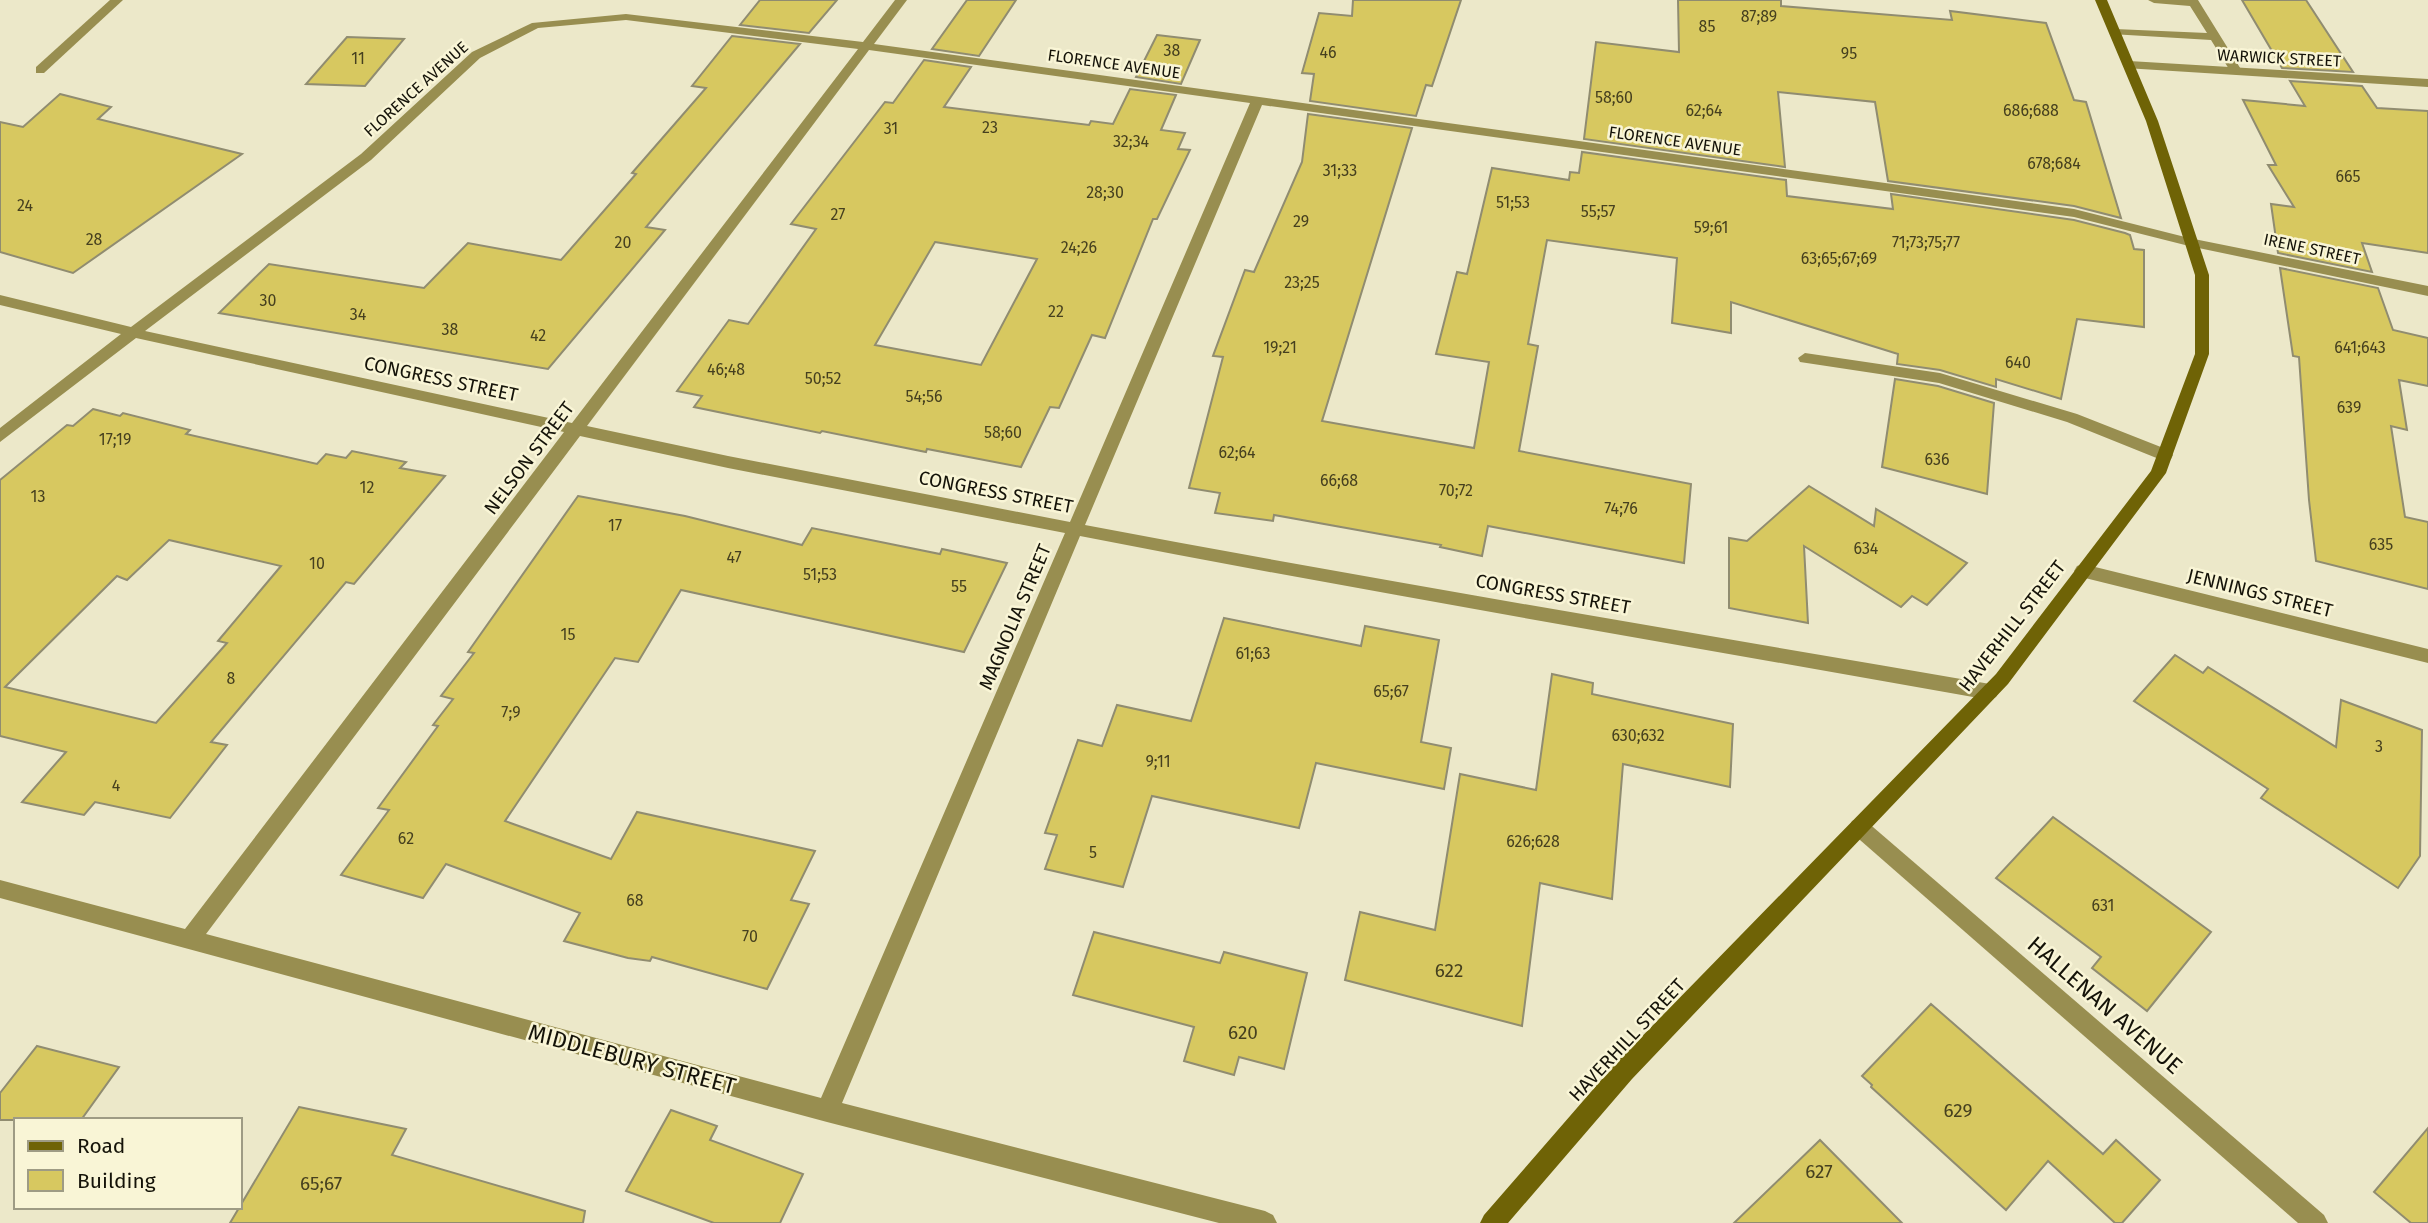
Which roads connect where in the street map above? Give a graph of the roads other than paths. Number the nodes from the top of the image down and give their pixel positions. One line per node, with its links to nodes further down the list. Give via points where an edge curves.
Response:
1 (117, 0): 10 (street)
2 (901, 0): 8 (street, NELSON STREET)
3 (2101, 0): 6 (main road, HAVERHILL STREET)
4 (2154, 0): 5 (street)
5 (2193, 2): 7 (street)
6 (2115, 32): 7 (street); 9 (main road, HAVERHILL STREET)
7 (2215, 37): 11 (street)
8 (866, 47): 13 (street, FLORENCE AVENUE); 17 (street, FLORENCE AVENUE, via 626,17 536,25 476,55 366,157); 19 (street, NELSON STREET)
9 (2129, 65): 11 (street, WARWICK STREET); 14 (main road, HAVERHILL STREET, via 2152,121)
10 (40, 69)
11 (2236, 71): 12 (street, WARWICK STREET)
12 (2428, 83)
13 (1257, 102): 14 (street, FLORENCE AVENUE, via 2074,214); 22 (street, MAGNOLIA STREET)
14 (2189, 242): 15 (street, IRENE STREET); 21 (main road, HAVERHILL STREET, via 2202,275 2202,354)
15 (2428, 291)
16 (0, 300): 17 (street, CONGRESS STREET)
17 (132, 334): 19 (street, CONGRESS STREET); 20 (street, FLORENCE AVENUE)
18 (1805, 358): 21 (street, via 1940,378 2072,418)
19 (576, 429): 22 (street, CONGRESS STREET); 28 (street, NELSON STREET)
20 (0, 436)
21 (2165, 455): 23 (main road, HAVERHILL STREET, via 2158,473)
22 (1075, 529): 25 (street, CONGRESS STREET, via 1366,585); 29 (street, MAGNOLIA STREET)
23 (2082, 571): 24 (street, JENNINGS STREET); 25 (main road, HAVERHILL STREET)
24 (2428, 656)
25 (1990, 692): 26 (main road, HAVERHILL STREET)
26 (1859, 827): 31 (main road, HAVERHILL STREET, via 1624,1071); 32 (street, HALLENAN AVENUE)
27 (0, 889): 28 (street, MIDDLEBURY STREET)
28 (189, 940): 29 (street, MIDDLEBURY STREET)
29 (827, 1111): 30 (street, MIDDLEBURY STREET)
30 (1265, 1223)
31 (1492, 1223)
32 (2316, 1223)

